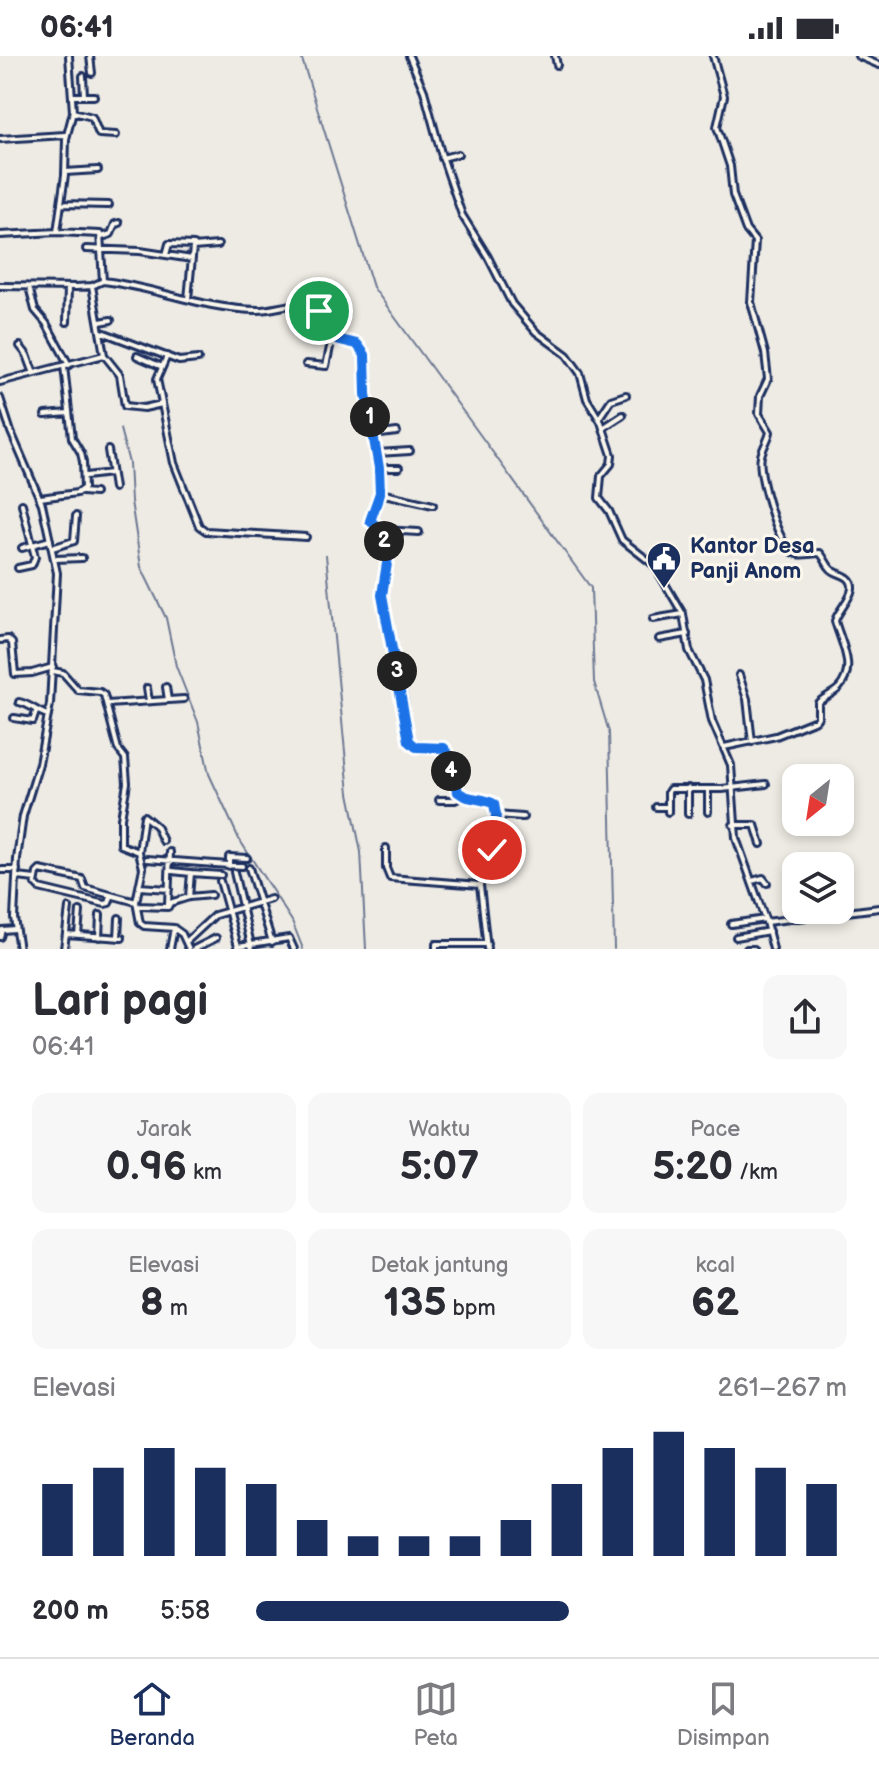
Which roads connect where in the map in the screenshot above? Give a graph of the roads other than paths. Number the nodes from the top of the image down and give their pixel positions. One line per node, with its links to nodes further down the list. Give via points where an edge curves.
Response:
1 (69, 56): 11 (street)
2 (90, 56): 9 (street)
3 (409, 56): 19 (street)
4 (555, 56): 7 (street)
5 (713, 56): 107 (street, via 724,96 717,127 733,195 755,241 751,302 768,379 759,406 770,432 760,458 765,488 788,548 802,555 820,553 852,586 835,621 847,676 818,703 816,720)
6 (858, 56): 8 (street)
7 (557, 65)
8 (879, 65)
9 (92, 73)
10 (83, 76): 12 (street)
11 (73, 96): 12 (street); 14 (street)
12 (84, 96): 13 (street)
13 (94, 96)
14 (73, 112): 15 (street); 16 (street, via 92,117 99,134)
15 (66, 135): 17 (street); 21 (street)
16 (116, 135)
17 (0, 139)
18 (458, 154): 19 (street)
19 (442, 158): 61 (street, via 462,215 507,297 532,328 574,362)
20 (98, 170): 21 (street)
21 (65, 172): 22 (street)
22 (61, 204): 23 (street); 25 (street)
23 (109, 205)
24 (119, 223): 27 (street)
25 (57, 232): 26 (street); 27 (street)
26 (0, 235)
27 (102, 237): 31 (street)
28 (218, 245): 29 (street)
29 (195, 246): 32 (street, via 171,243); 33 (street)
30 (86, 249): 31 (street)
31 (102, 249): 32 (street); 34 (street)
32 (166, 255): 33 (street)
33 (192, 259): 39 (street)
34 (103, 281): 36 (street); 39 (street)
35 (0, 286): 37 (street)
36 (92, 286): 38 (street); 42 (street)
37 (29, 287): 38 (street); 51 (street, via 35,310)
38 (68, 287): 41 (street)
39 (188, 299): 44 (street, via 250,310 312,306)
40 (111, 320): 42 (street)
41 (67, 322)
42 (100, 322): 43 (street)
43 (102, 332): 46 (street); 48 (street)
44 (332, 338): 50 (street, via 326,366); 64 (street, via 353,342 364,353)
45 (20, 346): 53 (street)
46 (104, 355): 51 (street); 57 (street, via 120,375 126,408)
47 (137, 356): 52 (street)
48 (167, 356): 49 (street, via 182,362); 52 (street)
49 (198, 359)
50 (306, 364)
51 (66, 366): 53 (street); 58 (street)
52 (160, 366): 57 (street, via 157,379)
53 (33, 371): 54 (street)
54 (0, 382)
55 (626, 395): 61 (street, via 611,400)
56 (0, 398): 76 (street)
57 (163, 404): 82 (street, via 174,463 199,526 206,531)
58 (69, 413): 59 (street); 71 (street)
59 (45, 415)
60 (623, 415): 62 (street)
61 (599, 418): 62 (street)
62 (603, 428): 90 (street, via 612,459 601,476 599,498 620,537 654,565)
63 (397, 432): 64 (street)
64 (373, 435): 67 (street)
65 (108, 450): 70 (street)
66 (410, 451): 67 (street)
67 (377, 453): 68 (street)
68 (379, 468): 69 (street); 75 (street)
69 (399, 468)
70 (111, 473): 71 (street); 72 (street)
71 (85, 476): 73 (street)
72 (114, 488)
73 (81, 492): 74 (street); 76 (street)
74 (95, 493)
75 (380, 493): 78 (street); 80 (street, via 370,521)
76 (40, 498): 83 (street)
77 (22, 504): 84 (street)
78 (433, 505)
79 (76, 516): 86 (street, via 74,541)
80 (382, 530): 81 (street); 110 (street, via 389,562 382,595 409,741 416,747 444,748)
81 (419, 532)
82 (306, 537)
83 (50, 540): 84 (street); 86 (street)
84 (33, 545): 85 (street); 89 (street, via 33,563)
85 (22, 548)
86 (52, 548): 88 (street)
87 (82, 558): 88 (street)
88 (55, 559): 95 (street)
89 (18, 568)
90 (683, 614): 91 (street); 92 (street)
91 (653, 619)
92 (687, 634): 93 (street); 108 (street)
93 (659, 639)
94 (0, 640): 95 (street, via 12,643 15,674)
95 (53, 669): 103 (street, via 78,690 103,693); 105 (street)
96 (739, 675): 107 (street)
97 (166, 687): 100 (street)
98 (147, 688): 101 (street)
99 (184, 699): 100 (street)
100 (168, 700): 101 (street)
101 (149, 701): 103 (street)
102 (19, 702): 104 (street)
103 (107, 704): 126 (street, via 125,758 121,845)
104 (36, 712): 105 (street); 106 (street, via 33,721)
105 (48, 715): 138 (street, via 23,816)
106 (14, 718)
107 (752, 742): 108 (street)
108 (724, 747): 113 (street)
109 (441, 768): 110 (street)
110 (451, 772): 115 (street)
111 (766, 784): 113 (street)
112 (688, 788): 114 (street); 117 (street, via 669,790 668,810); 119 (street)
113 (732, 788): 114 (street); 122 (street)
114 (707, 789): 118 (street)
115 (463, 796): 116 (street); 120 (street, via 491,802)
116 (439, 800)
117 (656, 807)
118 (708, 812)
119 (688, 814)
120 (496, 815): 121 (street); 144 (street, via 491,856)
121 (523, 817)
122 (733, 825): 124 (street, via 755,825); 142 (street)
123 (163, 841): 126 (street, via 144,816)
124 (761, 844)
125 (386, 848): 144 (street, via 390,878)
126 (139, 852): 145 (street, via 143,868)
127 (170, 852): 130 (street)
128 (247, 858): 131 (street, via 229,857)
129 (147, 859): 130 (street)
130 (170, 862): 131 (street); 146 (street)
131 (229, 866): 132 (street)
132 (242, 866)
133 (249, 868): 151 (street)
134 (0, 870): 138 (street)
135 (172, 871): 137 (street)
136 (234, 872): 154 (street)
137 (191, 873): 139 (street); 149 (street)
138 (17, 874): 140 (street); 165 (street)
139 (221, 875)
140 (36, 879): 148 (street, via 37,888 105,904); 148 (street, via 40,870 82,879 85,888)
141 (220, 881): 158 (street)
142 (751, 881): 143 (street, via 764,878); 161 (street)
143 (767, 883)
144 (480, 885): 177 (street)
145 (138, 887): 146 (street); 152 (street)
146 (169, 889): 153 (street)
147 (211, 895): 149 (street)
148 (111, 897): 152 (street)
149 (189, 897): 153 (street)
150 (271, 899): 151 (street)
151 (260, 902): 154 (street); 175 (street)
152 (136, 904): 153 (street); 164 (street, via 141,925)
153 (168, 907)
154 (243, 907): 158 (street); 176 (street)
155 (69, 908): 168 (street)
156 (879, 908): 161 (street)
157 (80, 911): 169 (street)
158 (227, 911): 174 (street); 176 (street, via 238,946)
159 (100, 915): 171 (street)
160 (119, 918): 171 (street, via 120,938)
161 (766, 920): 163 (street); 167 (street)
162 (1, 923): 166 (street)
163 (731, 924)
164 (174, 928): 174 (street); 180 (street)
165 (15, 929): 166 (street); 178 (street)
166 (2, 930): 170 (street)
167 (769, 931): 172 (street); 186 (street)
168 (66, 934): 169 (street); 179 (street)
169 (78, 935): 171 (street)
170 (0, 937)
171 (99, 937)
172 (736, 937)
173 (216, 938): 181 (street)
174 (187, 941): 181 (street)
175 (272, 942): 176 (street); 182 (street, via 289,938)
176 (252, 947)
177 (487, 947): 183 (street, via 436,944)
178 (19, 949)
179 (64, 949)
180 (170, 949)
181 (192, 949)
182 (294, 949)
183 (436, 949)
184 (747, 949): 185 (street)
185 (754, 949)
186 (773, 949)

